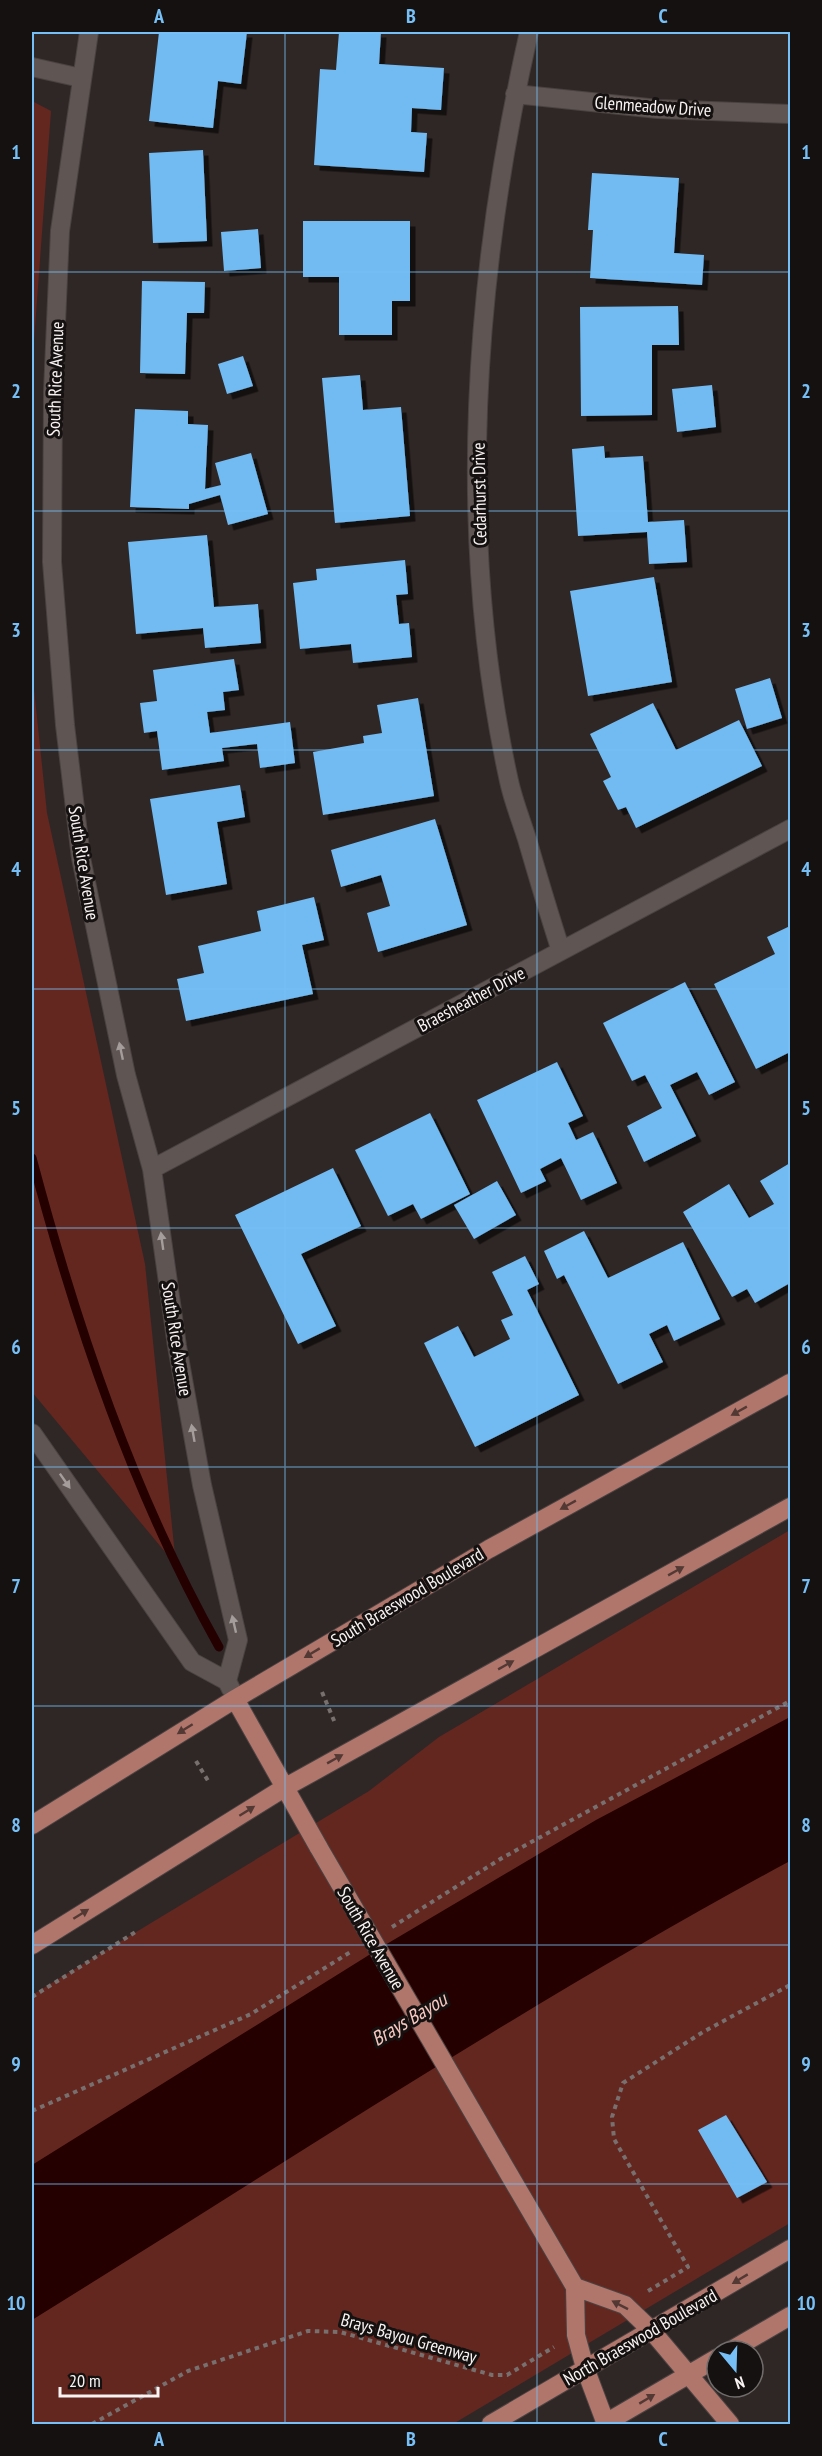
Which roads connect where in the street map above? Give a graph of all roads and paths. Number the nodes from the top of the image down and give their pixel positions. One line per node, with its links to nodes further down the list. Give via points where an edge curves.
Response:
1 (89, 32): 4 (street, South Rice Avenue)
2 (530, 32): 5 (street, Cedarhurst Drive)
3 (32, 67): 4 (street)
4 (81, 78): 9 (street, South Rice Avenue, one-way to 4, via 126,1075 81,858 52,562 53,392 60,231)
5 (515, 94): 6 (street, Glenmeadow Drive, via 658,109); 8 (street, Cedarhurst Drive, via 492,243 478,389 477,519 488,654 509,782)
6 (790, 114)
7 (790, 829): 8 (street, Braesheather Drive)
8 (561, 951): 9 (street, Braesheather Drive)
9 (152, 1169): 13 (street, South Rice Avenue, one-way to 9, via 238,1640 202,1485)
10 (790, 1383): 15 (main road, South Braeswood Boulevard, one-way to 15, via 489,1549)
11 (32, 1433): 13 (street, one-way to 13, via 192,1662)
12 (790, 1507): 20 (main road, one-way to 12)
13 (227, 1680): 15 (street, South Rice Avenue)
14 (322, 1692): 17 (path)
15 (235, 1699): 20 (main road, South Rice Avenue); 21 (main road, South Braeswood Boulevard, one-way to 21)
16 (790, 1701): 22 (path, via 502,1858)
17 (335, 1723)
18 (196, 1761): 19 (path)
19 (210, 1784)
20 (284, 1788): 24 (main road, one-way to 20); 31 (main road, South Rice Avenue, bridge)
21 (32, 1825)
22 (390, 1928)
23 (137, 1931): 27 (path)
24 (32, 1945)
25 (360, 1946): 28 (path, via 251,2014)
26 (790, 1985): 30 (path, via 703,2032 623,2083 612,2117 614,2139 688,2266)
27 (32, 1997)
28 (32, 2111)
29 (790, 2249): 33 (main road, North Braeswood Boulevard, one-way to 33)
30 (661, 2284)
31 (575, 2287): 33 (main road, one-way to 31, via 625,2305); 37 (main road, South Rice Avenue, via 576,2335)
32 (790, 2316): 34 (main road)
33 (651, 2330): 37 (main road, North Braeswood Boulevard); 38 (main road)
34 (751, 2339)
35 (553, 2348): 39 (path, Brays Bayou Greenway, via 507,2375 492,2375 340,2332 308,2331 188,2371)
36 (705, 2365): 38 (main road)
37 (585, 2368): 40 (main road, North Braeswood Boulevard); 41 (main road, South Rice Avenue)
38 (689, 2374): 41 (main road, one-way to 38); 42 (main road)
39 (92, 2424)
40 (491, 2424)
41 (605, 2424)
42 (730, 2424)

